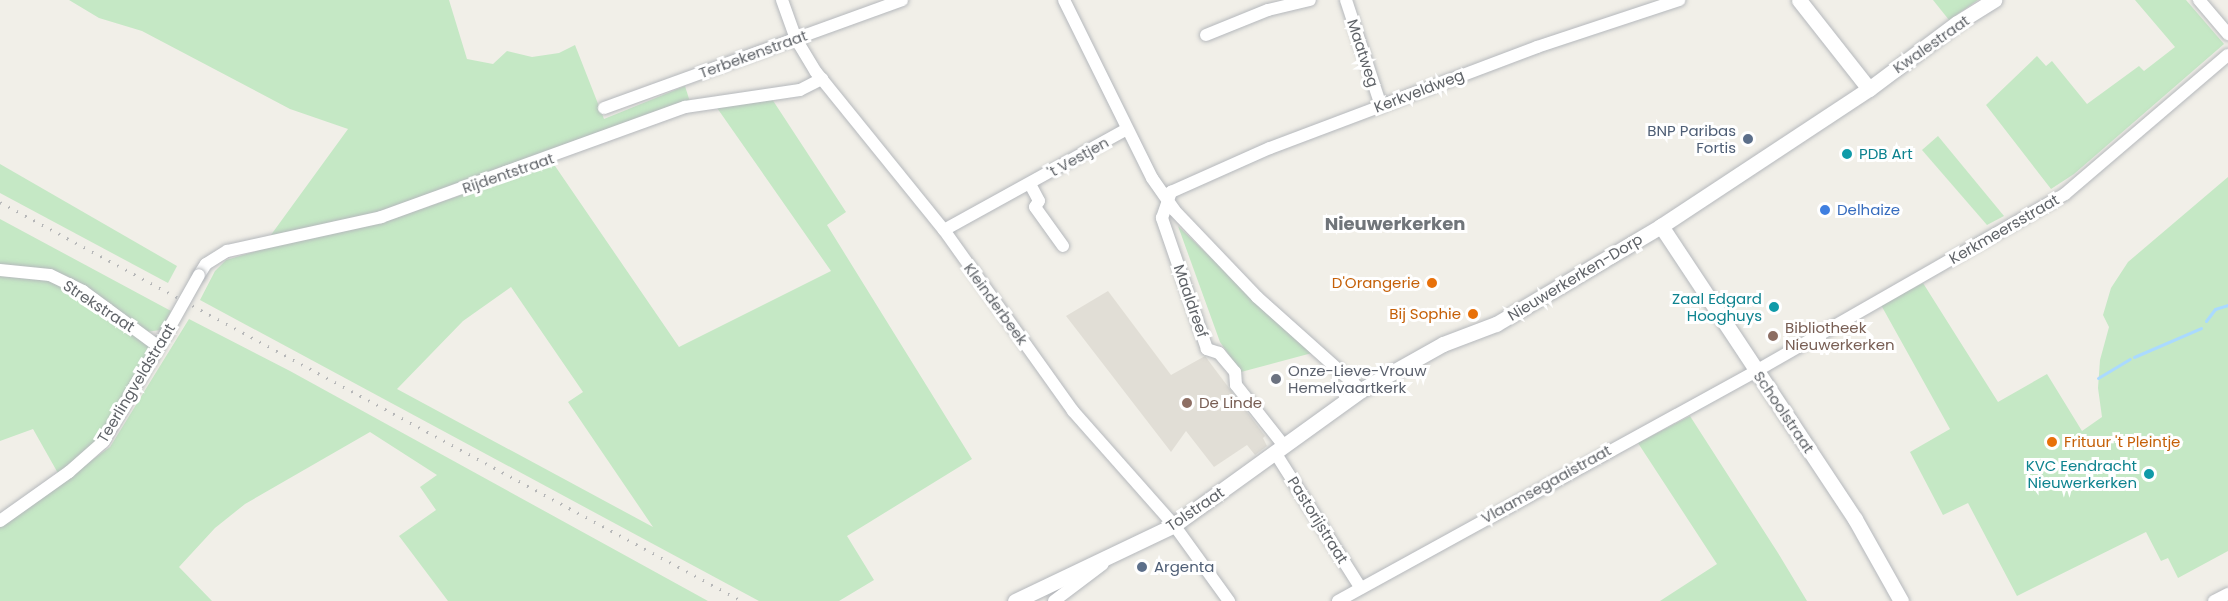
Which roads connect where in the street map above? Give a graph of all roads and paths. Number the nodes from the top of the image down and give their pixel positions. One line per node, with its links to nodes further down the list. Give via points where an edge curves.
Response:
1 (782, 0): 12 (street, Kleinderbeek)
2 (902, 0): 12 (street, Terbekenstraat)
3 (1064, 0): 18 (street)
4 (1310, 0): 11 (street, via 1268,10)
5 (1346, 0): 16 (street, Maatweg)
6 (1679, 0): 16 (street, Kerkveldweg, via 1537,47)
7 (1799, 0): 15 (street)
8 (1995, 0): 15 (street, Kwalestraat, via 1939,36)
9 (2199, 0): 10 (street)
10 (2228, 34)
11 (1206, 35)
12 (796, 39): 14 (street, Kleinderbeek); 17 (street, Terbekenstraat)
13 (2228, 55): 27 (street, Kerkmeersstraat, via 2065,194)
14 (822, 79): 22 (street, Kleinderbeek); 25 (street, Rijdentstraat, via 801,90 685,107 381,217 227,251 206,264)
15 (1869, 90): 21 (street, Nieuwerkerken-Dorp)
16 (1381, 106): 20 (street, Kerkveldweg, via 1270,148 1171,192)
17 (604, 108)
18 (1126, 129): 19 (street, 't Vestjen); 20 (street)
19 (1030, 184): 22 (street, 't Vestjen); 23 (street, 't Vestjen, via 1039,201 1035,207)
20 (1166, 198): 28 (street, via 1257,297); 29 (street, Maaldreef, via 1162,218 1208,349 1219,353 1235,372 1236,385)
21 (1661, 226): 27 (street, Schoolstraat); 28 (street, Nieuwerkerken-Dorp, via 1496,324 1443,344)
22 (944, 230): 31 (street, Kleinderbeek, via 1073,411)
23 (1063, 246)
24 (0, 270): 26 (street, Strekstraat, via 50,275 83,291)
25 (199, 275): 26 (street, Teerlingveldstraat, bridge)
26 (159, 347): 30 (street, Teerlingveldstraat, via 103,442 91,455)
27 (1756, 371): 33 (street, Vlaamsegaaistraat); 39 (street, Schoolstraat, via 1855,519)
28 (1361, 390): 29 (street, Nieuwerkerken-Dorp)
29 (1281, 450): 31 (street, Tolstraat); 33 (street, Pastorijstraat)
30 (0, 521)
31 (1174, 525): 32 (street, Tolstraat); 37 (street, Kleinderbeek)
32 (1110, 558): 35 (street, Tolstraat, via 1052,580); 36 (street, Tolstraat)
33 (1360, 587): 38 (street, Vlaamsegaaistraat)
34 (2228, 594): 40 (street)
35 (1015, 601)
36 (1054, 601)
37 (1228, 601)
38 (1338, 601)
39 (1901, 601)
40 (2214, 601)

